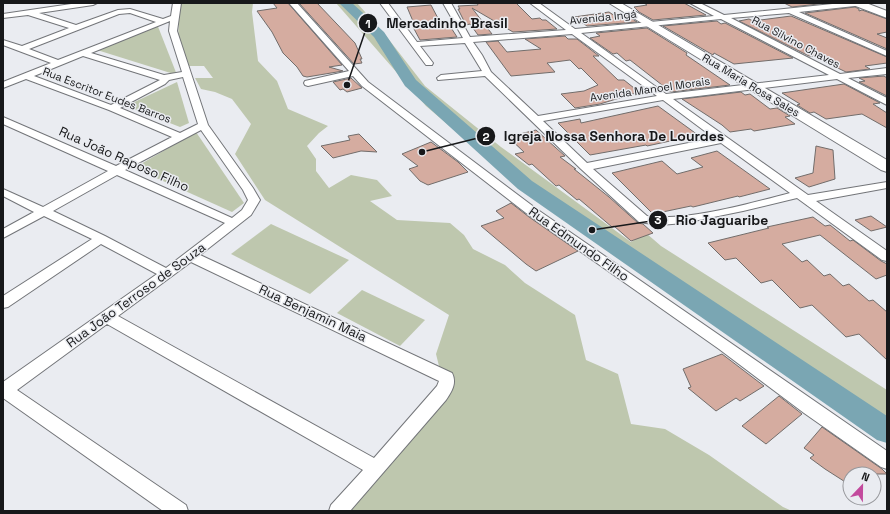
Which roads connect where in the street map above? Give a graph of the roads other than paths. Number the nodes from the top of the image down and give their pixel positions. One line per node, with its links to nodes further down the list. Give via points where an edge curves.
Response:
1 (93, 3): 12 (street)
2 (178, 3): 19 (street)
3 (293, 3): 34 (street, Rua Edmundo Filho)
4 (384, 3): 27 (street)
5 (447, 3): 25 (street)
6 (534, 3): 24 (street)
7 (614, 3): 22 (main road, Rua Maria Rosa Sales)
8 (694, 3): 20 (street, Rua Silvino Chaves)
9 (776, 3): 14 (street)
10 (858, 3): 11 (street, Avenida Ingá); 14 (street, Avenida Ingá); 17 (main road)
11 (864, 3)
12 (75, 4): 16 (street)
13 (14, 6): 15 (street)
14 (791, 10): 20 (street, Avenida Ingá); 30 (street)
15 (3, 12)
16 (28, 12): 18 (street); 23 (street)
17 (887, 15)
18 (3, 16)
19 (174, 17): 21 (street); 36 (street, via 173,31)
20 (721, 17): 22 (street, Avenida Ingá); 38 (street, Rua Silvino Chaves)
21 (162, 21): 23 (street, via 122,11); 29 (street)
22 (649, 24): 24 (street, Avenida Ingá); 43 (main road, Rua Maria Rosa Sales)
23 (77, 28): 28 (street)
24 (572, 32): 25 (street, Avenida Ingá); 44 (street)
25 (468, 40): 27 (street, Avenida Ingá); 35 (street)
26 (3, 42): 28 (street)
27 (416, 44): 32 (street)
28 (22, 49): 31 (street)
29 (82, 53): 31 (street); 39 (street)
30 (887, 54)
31 (58, 62): 37 (street)
32 (429, 63)
33 (887, 71): 38 (street, Avenida Manoel Morais)
34 (354, 73): 41 (street); 68 (street, Rua Edmundo Filho, via 534,213)
35 (487, 73): 40 (street); 47 (street)
36 (187, 74): 39 (street); 49 (street)
37 (26, 76): 42 (street); 46 (street, Rua Escritor Eudes Barros)
38 (839, 77): 43 (street, Avenida Manoel Morais); 45 (street, Rua Silvino Chaves)
39 (164, 78): 46 (street, via 162,82)
40 (441, 78)
41 (308, 83)
42 (3, 85)
43 (754, 86): 44 (street, Avenida Manoel Morais); 53 (main road, Rua Maria Rosa Sales)
44 (665, 97): 47 (street, Avenida Manoel Morais); 51 (street)
45 (887, 102)
46 (112, 108): 50 (street, Rua Escritor Eudes Barros)
47 (536, 119): 52 (street)
48 (3, 120): 54 (street, Rua João Raposo Filho)
49 (203, 125): 50 (street); 59 (street, Rua João Terroso de Souza, via 254,200 247,212)
50 (180, 137): 54 (street)
51 (724, 139): 52 (street); 57 (street)
52 (586, 167): 57 (street, via 636,213 655,222 668,222)
53 (887, 168)
54 (117, 170): 58 (street); 59 (street, Rua João Raposo Filho)
55 (887, 185): 57 (street)
56 (3, 192): 58 (street)
57 (803, 196): 63 (street)
58 (43, 212): 60 (street); 61 (street)
59 (234, 223): 62 (street, Rua João Terroso de Souza)
60 (3, 234)
61 (101, 239): 64 (street); 65 (street)
62 (190, 256): 64 (street, Rua João Terroso de Souza); 69 (street, Rua Benjamin Maia, via 446,377 445,388)
63 (887, 257)
64 (167, 274): 66 (street, Rua João Terroso de Souza)
65 (3, 303)
66 (107, 317): 67 (street, Rua João Terroso de Souza); 69 (street)
67 (4, 390): 70 (street)
68 (887, 460)
69 (376, 468): 71 (street)
70 (179, 511)
71 (338, 511)

